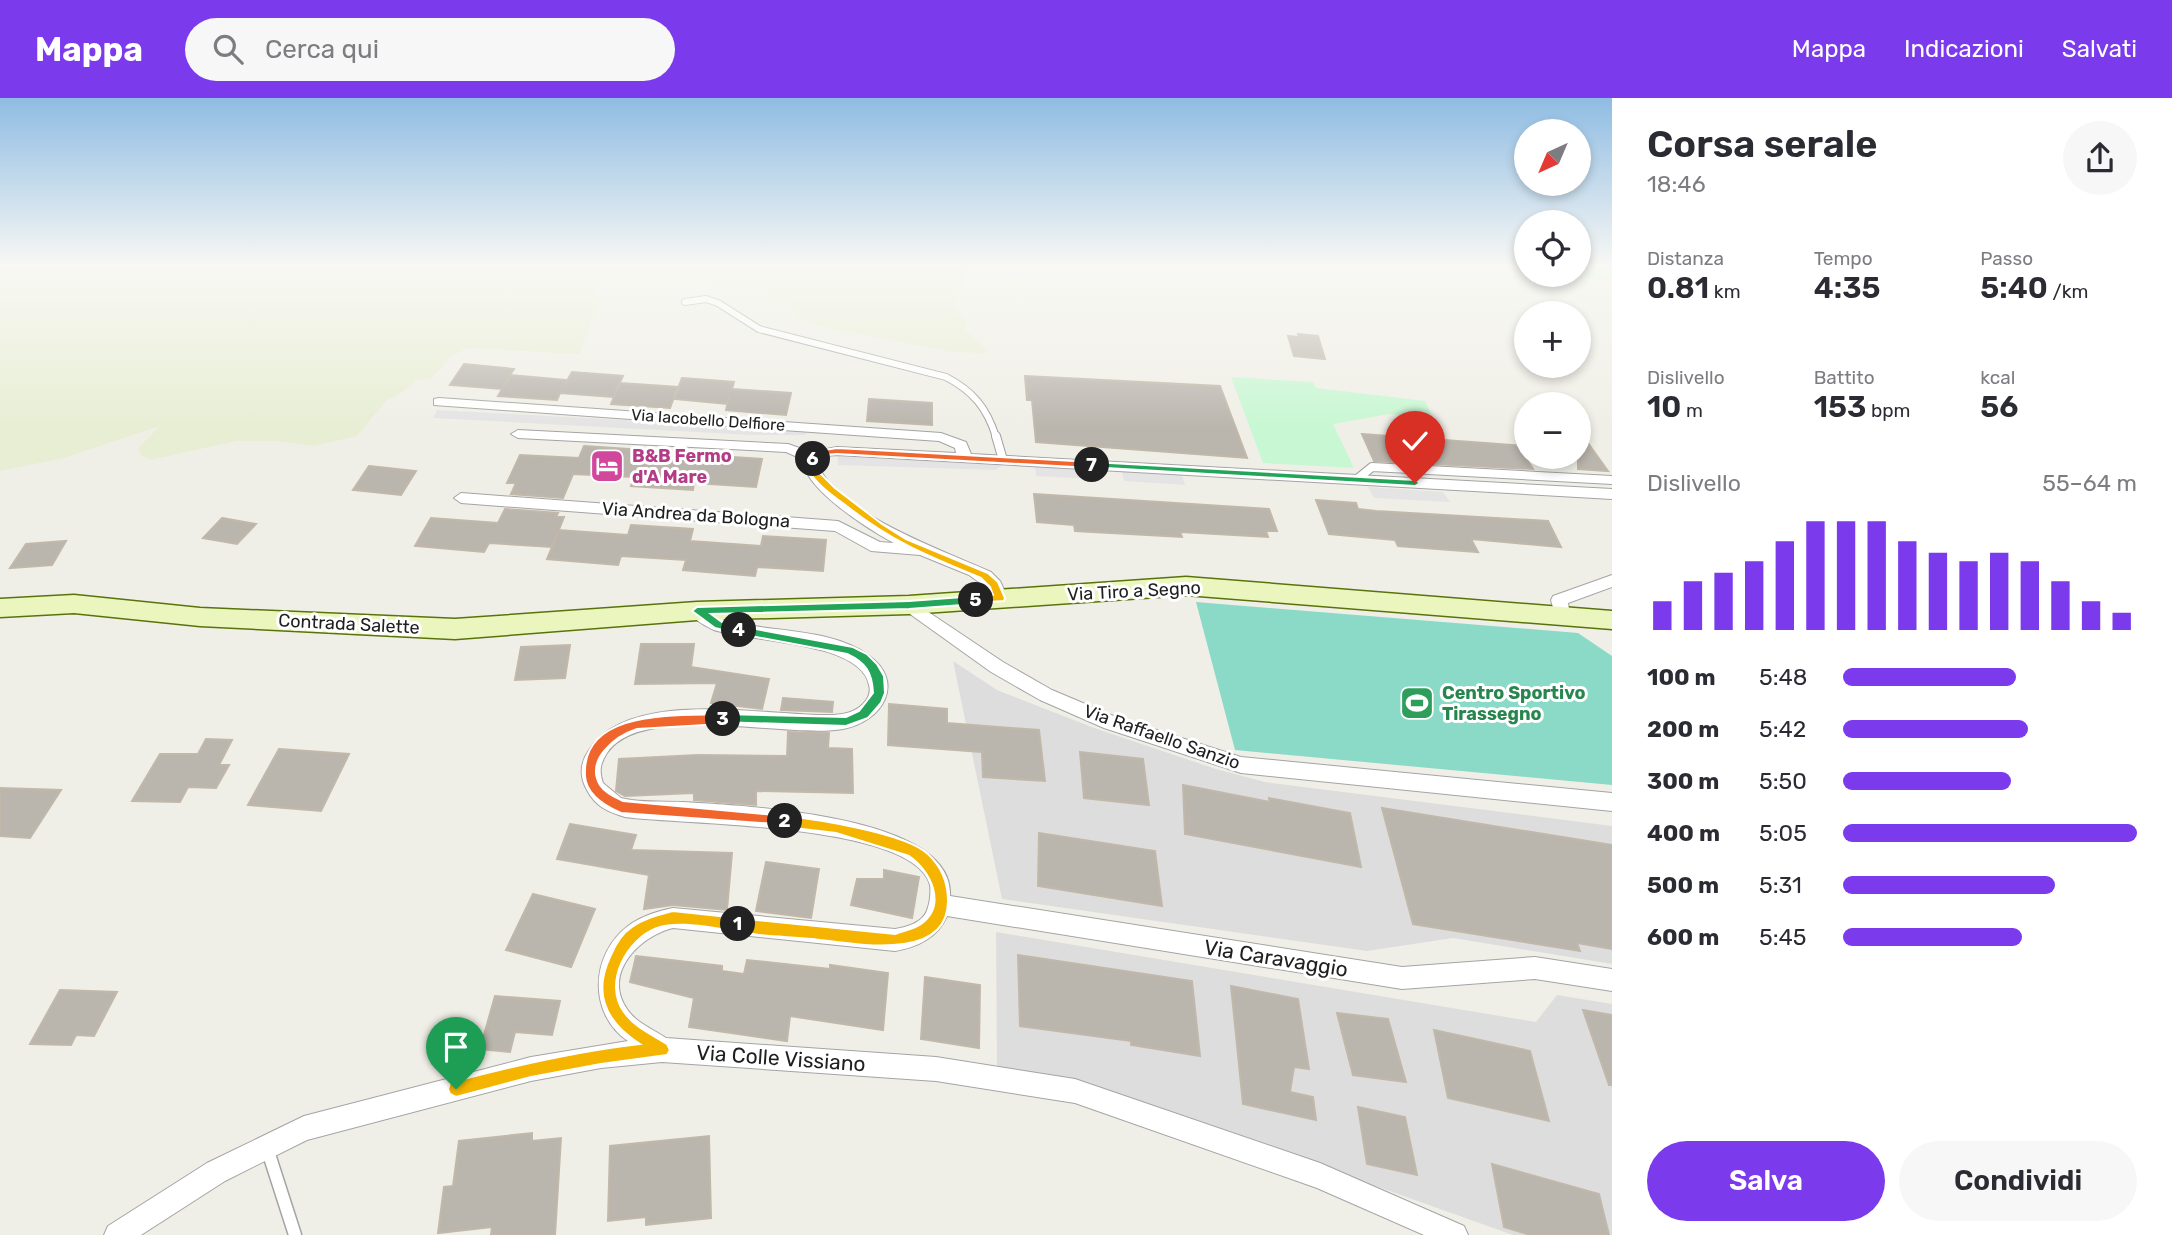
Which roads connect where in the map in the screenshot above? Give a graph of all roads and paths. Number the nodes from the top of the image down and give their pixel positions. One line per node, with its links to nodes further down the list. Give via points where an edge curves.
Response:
1 (746, 320): 6 (lane, via 759,328 962,385 978,397 988,414)
2 (439, 402): 5 (street, Via Iacobello Delfiore, via 941,437 961,445)
3 (518, 434): 4 (street, via 788,448)
4 (813, 458): 5 (street, via 837,451); 11 (street, via 813,471 849,505 878,527)
5 (965, 458): 6 (street)
6 (1003, 460): 7 (street)
7 (1356, 480): 8 (lane, via 1372,467); 9 (street)
8 (1612, 480)
9 (1612, 494)
10 (461, 498): 11 (street, Via Andrea da Bologna, via 838,526 877,547)
11 (926, 552): 13 (street, via 985,576)
12 (1612, 581): 17 (street, via 1559,600)
13 (1000, 598): 14 (main road, Via Tiro a Segno); 17 (main road, Via Tiro a Segno, via 1186,586)
14 (909, 605): 16 (main road, Via Tiro a Segno); 19 (street, Via Raffaello Sanzio, via 997,667 1046,695 1111,723 1241,765)
15 (0, 608): 16 (main road, Contrada Salette, via 74,604 200,617 455,629)
16 (697, 611): 20 (street, via 719,625 849,650 863,657 878,676 877,700 856,719 832,723 701,718 628,726 609,736 594,753 591,776 602,796 631,809 836,827 904,847 933,868 940,880)
17 (1562, 615): 18 (main road, Via Tiro a Segno)
18 (1612, 620)
19 (1612, 802)
20 (941, 905): 21 (street, Via Caravaggio, via 1402,978 1535,968); 22 (street, via 924,931 895,940 681,919 654,922 623,945 609,984 617,1016)
21 (1612, 980)
22 (662, 1050): 23 (street, Via Colle Vissiano, via 531,1069 304,1128); 26 (street, Via Colle Vissiano, via 936,1069 1075,1091 1320,1176)
23 (267, 1146): 24 (street, Via Colle Vissiano, via 216,1171); 25 (lane)
24 (117, 1235)
25 (295, 1235)
26 (1455, 1235)

